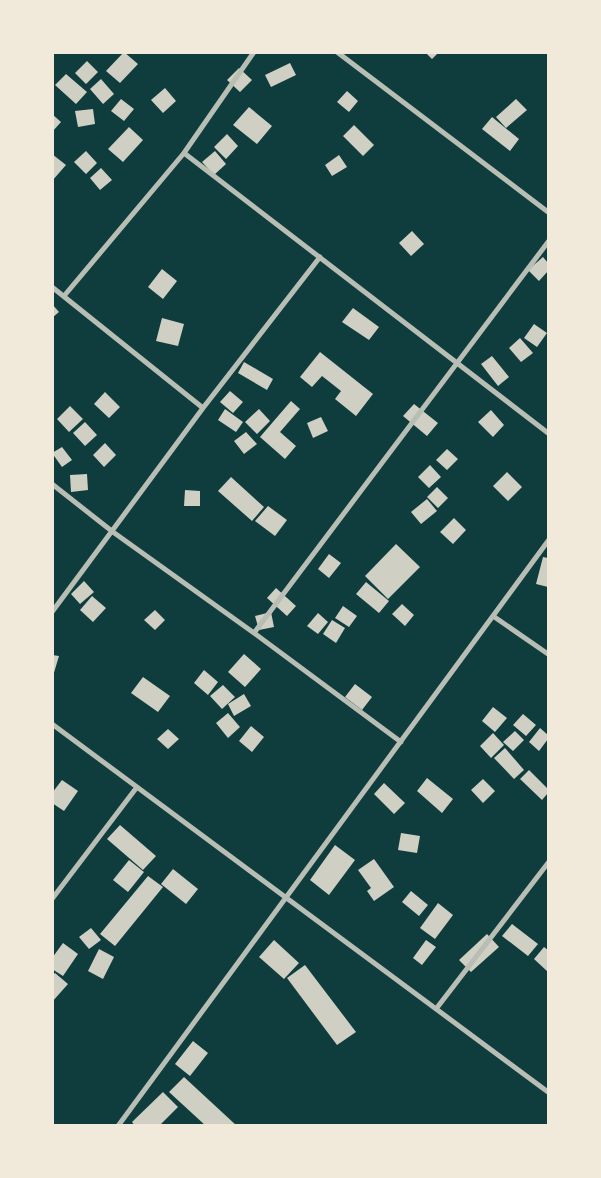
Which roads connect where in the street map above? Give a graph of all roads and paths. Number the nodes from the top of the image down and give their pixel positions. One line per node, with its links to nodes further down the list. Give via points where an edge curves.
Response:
1 (254, 52): 3 (street)
2 (337, 52): 4 (street)
3 (184, 153): 6 (street); 8 (street)
4 (548, 212)
5 (548, 242): 9 (street)
6 (320, 256): 9 (street); 10 (street)
7 (52, 287): 8 (street)
8 (64, 296): 10 (street)
9 (457, 365): 11 (street); 17 (street)
10 (203, 408): 13 (street)
11 (548, 433)
12 (52, 484): 13 (street)
13 (113, 532): 15 (street); 17 (street)
14 (548, 541): 16 (street)
15 (52, 612)
16 (494, 616): 18 (street); 20 (street)
17 (254, 632): 20 (street)
18 (548, 654)
19 (52, 724): 21 (street)
20 (401, 742): 23 (street)
21 (137, 787): 23 (street); 24 (street)
22 (548, 866): 25 (street)
23 (285, 897): 25 (street); 27 (street)
24 (52, 899)
25 (436, 1009): 26 (street)
26 (548, 1092)
27 (118, 1126)

